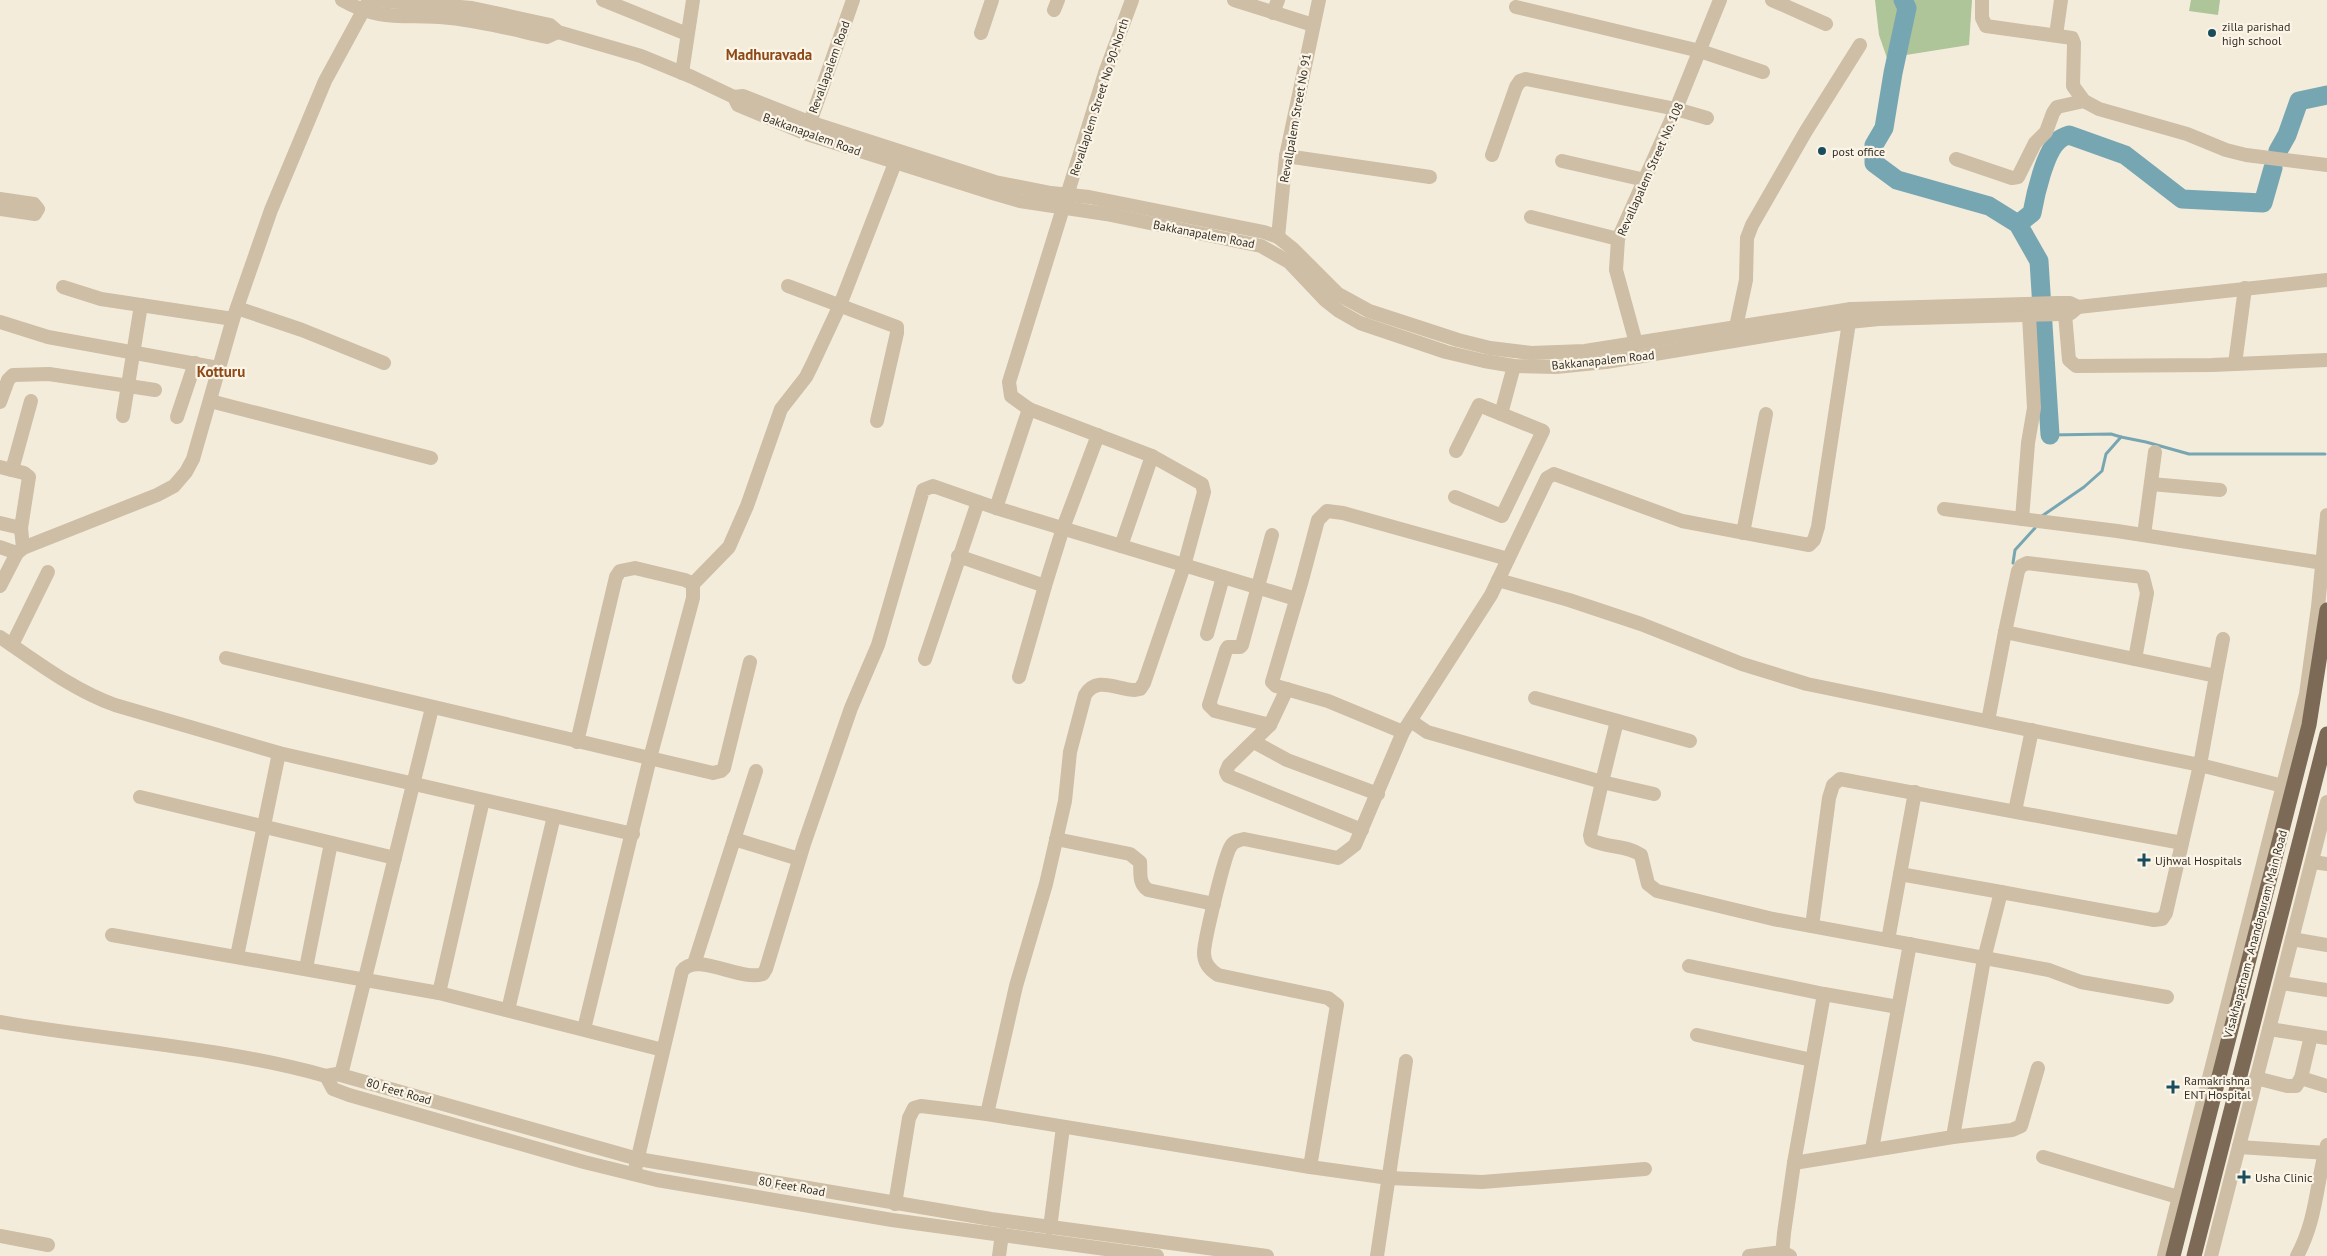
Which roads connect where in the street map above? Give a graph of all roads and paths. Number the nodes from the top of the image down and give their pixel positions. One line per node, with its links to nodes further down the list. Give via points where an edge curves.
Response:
1 (342, 0): 14 (street)
2 (375, 0): 19 (street, Bakkanapalem Road, via 472,8 550,25)
3 (603, 0): 20 (street)
4 (693, 0): 20 (street)
5 (853, 0): 30 (street, Revallapalem Road)
6 (992, 0): 21 (street)
7 (1132, 0): 40 (street, Revallaplem Street No 90-North, via 1104,73)
8 (1234, 0): 15 (street)
9 (1319, 0): 18 (street, Revallpalem Street No 91)
10 (1720, 0): 24 (street, Revallapalem Street No. 108)
11 (1772, 0): 17 (street)
12 (1982, 0): 22 (street, via 1982,18 1986,26)
13 (2061, 0): 22 (street)
14 (366, 6): 19 (street, via 386,16 448,17 547,37); 53 (street, via 325,80 268,219)
15 (1276, 6): 18 (street)
16 (1516, 7): 24 (street)
17 (1826, 24)
18 (1313, 25): 32 (street, Revallpalem Street No 91)
19 (558, 32): 25 (street, Bakkanapalem Road, via 641,56)
20 (688, 34): 25 (street)
21 (981, 34)
22 (2056, 35): 27 (street, via 2072,38 2074,86)
23 (1860, 45): 56 (street, via 1762,205 1747,238 1746,271)
24 (1700, 51): 26 (street); 28 (street, Revallapalem Street No. 108)
25 (682, 72): 30 (street, Bakkanapalem Road, via 734,97 738,105)
26 (1763, 72)
27 (2084, 101): 33 (street, via 2057,108 2052,113 2046,132 2035,142 2018,177 2012,178); 36 (street, via 2099,109 2187,134 2226,150)
28 (1676, 109): 29 (street); 31 (street, via 1526,79 1516,87); 37 (street, Revallapalem Street No. 108)
29 (1707, 118)
30 (808, 128): 35 (street, Bakkanapalem Road); 40 (street)
31 (1492, 155)
32 (1286, 156): 38 (street); 43 (street, Revallpalem Street No 91)
33 (1956, 158)
34 (1562, 161): 37 (street)
35 (895, 163): 40 (street, Bakkanapalem Road, via 1020,201); 50 (street)
36 (2327, 165)
37 (1646, 176): 44 (street, Revallapalem Street No. 108)
38 (1430, 177)
39 (0, 199): 41 (street, via 34,204 38,209 35,214)
40 (1066, 201): 43 (street, via 1246,226); 63 (street, Bakkanapalem Road, via 1262,246 1289,262 1325,300 1360,323 1446,352); 70 (street, Revallaplem Street No 90-North, via 1009,382 1011,396)
41 (0, 209)
42 (1531, 217): 44 (street)
43 (1278, 237): 57 (street, via 1351,303 1420,330 1490,348 1531,354 1584,351)
44 (1618, 239): 57 (street, Revallapalem Street No. 108, via 1616,270)
45 (2327, 280): 48 (street)
46 (788, 286): 50 (street)
47 (63, 287): 49 (street, via 90,297)
48 (2245, 288): 51 (street); 62 (street)
49 (141, 305): 53 (street); 58 (street)
50 (840, 305): 75 (street, via 896,327); 106 (street, via 806,377 780,409 747,506 729,546)
51 (2066, 309): 52 (street); 62 (street, via 2069,360 2076,366)
52 (2033, 311): 54 (street); 89 (street, via 2034,408)
53 (235, 314): 61 (street, via 302,330); 64 (street)
54 (1850, 316): 56 (street); 63 (street, Bakkanapalem Road, via 1606,362 1556,367); 93 (street, via 1814,540 1802,546)
55 (0, 322): 58 (street, via 48,337)
56 (1736, 327): 57 (street)
57 (1636, 343)
58 (135, 351): 60 (street); 65 (street)
59 (2327, 360): 62 (street)
60 (195, 363): 64 (street); 74 (street)
61 (384, 363)
62 (2235, 364)
63 (1514, 366): 71 (street)
64 (218, 368): 68 (street)
65 (129, 386): 66 (street); 69 (street, via 49,374 13,375); 73 (street)
66 (155, 390)
67 (31, 401): 81 (street)
68 (210, 401): 80 (street); 98 (street, via 193,459 174,486)
69 (0, 402)
70 (1029, 409): 76 (street, Revallaplem Street No 90-North); 86 (street)
71 (1501, 414): 77 (street, via 1479,405); 84 (street, via 1543,431 1502,516)
72 (1766, 414): 93 (street)
73 (124, 416)
74 (176, 417)
75 (876, 421)
76 (1098, 435): 79 (street, Revallaplem Street No 90-North); 92 (street)
77 (1456, 451)
78 (2155, 452): 82 (street)
79 (1152, 456): 96 (street); 102 (street, Revallaplem Street No 90-North, via 1202,484 1204,492)
80 (431, 458)
81 (6, 468): 91 (street, via 29,477)
82 (2151, 484): 83 (street); 95 (street)
83 (2220, 490)
84 (1455, 497)
85 (978, 502): 86 (street); 99 (street); 158 (street, via 933,486 926,487 920,495 878,645 851,708)
86 (996, 508): 92 (street)
87 (1944, 509): 89 (street)
88 (2327, 515): 101 (street)
89 (2022, 519): 95 (street)
90 (0, 523): 91 (street)
91 (21, 528): 98 (street)
92 (1063, 528): 96 (street); 108 (street)
93 (1743, 533): 100 (street, via 1682,521 1554,474 1547,478)
94 (1272, 535): 109 (street)
95 (2144, 535): 101 (street)
96 (1120, 546): 102 (street)
97 (0, 547): 98 (street)
98 (20, 550): 107 (street)
99 (958, 556): 108 (street); 118 (street)
100 (1508, 559): 105 (street); 110 (street, via 1327,511 1318,520)
101 (2324, 563): 141 (street, via 2306,694)
102 (1184, 566): 104 (street); 154 (street, via 1140,689 1101,684 1089,689 1085,695 1070,752 1065,801)
103 (48, 572): 116 (street)
104 (1223, 578): 109 (street); 113 (street)
105 (1498, 580): 127 (street, via 1641,624 1742,664 1807,684); 129 (street, via 1492,595)
106 (693, 584): 133 (street, via 635,568 620,571); 136 (street, via 693,598)
107 (0, 586)
108 (1045, 586): 122 (street)
109 (1258, 588): 110 (street); 128 (street, via 1242,645 1226,650 1209,705 1214,711)
110 (1296, 599): 123 (street, via 1272,682)
111 (2327, 610): 225 (main road, Visakhapatnam - Anandapuram Main Road, via 2309,725)
112 (2005, 632): 119 (street); 119 (street, via 2018,571 2027,563 2142,578 2147,593); 127 (street)
113 (1206, 634)
114 (0, 637): 116 (street)
115 (2223, 639): 121 (street)
116 (12, 645): 135 (street, via 92,696)
117 (226, 658): 125 (street)
118 (925, 659)
119 (2135, 659): 121 (street)
120 (750, 662): 136 (street, via 721,771 713,773)
121 (2216, 676): 137 (street)
122 (1019, 677)
123 (1287, 689): 128 (street); 129 (street)
124 (1535, 698): 126 (street)
125 (432, 708): 133 (street); 140 (street)
126 (1617, 721): 132 (street); 139 (street)
127 (1988, 721): 130 (street)
128 (1270, 725): 134 (street)
129 (1407, 727): 139 (street); 143 (street)
130 (2032, 730): 137 (street); 148 (street)
131 (2327, 734): 226 (main road, Visakhapatnam - Anandapuram Main Road)
132 (1690, 741)
133 (578, 742): 136 (street)
134 (1254, 742): 143 (street, via 1287,760); 151 (street, via 1229,765 1228,776)
135 (279, 753): 140 (street); 150 (street)
136 (650, 758): 152 (street)
137 (2200, 765): 141 (street); 156 (street)
138 (756, 771): 153 (street)
139 (1602, 782): 144 (street); 164 (street, via 1591,840 1641,855 1648,884 1657,891)
140 (413, 784): 146 (street); 157 (street)
141 (2282, 786): 211 (street)
142 (1915, 792): 148 (street); 161 (street); 164 (street, via 1840,779 1833,785)
143 (1378, 794): 151 (street)
144 (1654, 794)
145 (140, 797): 150 (street)
146 (483, 800): 149 (street); 178 (street)
147 (2327, 802): 159 (street)
148 (2015, 811): 156 (street)
149 (554, 816): 152 (street); 182 (street)
150 (264, 827): 155 (street); 170 (street)
151 (1362, 830): 163 (street, via 1355,845 1338,858 1244,839 1236,841 1228,850)
152 (633, 834): 184 (street)
153 (734, 839): 158 (street); 172 (street)
154 (1056, 839): 163 (street, via 1130,854 1140,862 1141,881 1148,890); 198 (street, via 1016,986)
155 (331, 843): 157 (street); 174 (street)
156 (2182, 843): 162 (street, via 2166,914 2162,919)
157 (395, 858): 175 (street)
158 (799, 859): 172 (street, via 763,974 752,976)
159 (2313, 862): 160 (street); 166 (street)
160 (2327, 864)
161 (1900, 874): 162 (street); 167 (street)
162 (2001, 892): 171 (street)
163 (1214, 904): 207 (street, via 1204,952 1211,970 1218,975 1328,998 1337,1004)
164 (1812, 926): 167 (street)
165 (112, 935): 170 (street)
166 (2292, 939): 169 (street); 176 (street)
167 (1888, 940): 168 (street)
168 (1910, 944): 171 (street); 181 (street)
169 (2327, 945)
170 (237, 956): 174 (street)
171 (1984, 959): 180 (street, via 2048,970 2092,984); 200 (street)
172 (694, 964): 189 (street, via 682,972)
173 (1689, 966): 179 (street)
174 (306, 968): 175 (street)
175 (365, 979): 178 (street); 193 (street)
176 (2282, 984): 177 (street); 185 (street)
177 (2327, 990)
178 (439, 993): 182 (street)
179 (1824, 994): 181 (street); 190 (street)
180 (2167, 997)
181 (1898, 1007): 202 (street)
182 (508, 1010): 184 (street)
183 (0, 1022): 194 (street, via 81,1036 234,1055)
184 (584, 1029): 189 (street)
185 (2269, 1029): 187 (street); 195 (street)
186 (1696, 1035): 190 (street)
187 (2311, 1036): 188 (street); 196 (street)
188 (2327, 1038)
189 (663, 1050): 205 (street)
190 (1812, 1060): 206 (street)
191 (1406, 1061): 210 (street)
192 (2038, 1068): 200 (street, via 2021,1126 2012,1130)
193 (341, 1075): 194 (street, 80 Feet Road); 205 (street, 80 Feet Road)
194 (326, 1076): 209 (street, via 333,1089)
195 (2256, 1078): 196 (street, via 2292,1087); 201 (street)
196 (2301, 1078): 197 (street)
197 (2327, 1086)
198 (987, 1114): 199 (street); 212 (street, via 914,1108 909,1118)
199 (1063, 1127): 207 (street); 213 (street)
200 (1953, 1137): 202 (street)
201 (2239, 1147): 203 (street); 227 (street)
202 (1872, 1149): 206 (street)
203 (2326, 1150): 228 (street, via 2308,1235)
204 (2043, 1157): 211 (street)
205 (638, 1159): 209 (street); 212 (street, 80 Feet Road)
206 (1794, 1163): 218 (street)
207 (1310, 1167): 210 (street)
208 (1645, 1169): 210 (street, via 1482,1182)
209 (634, 1174): 214 (street, via 892,1220)
210 (1389, 1178): 222 (street)
211 (2178, 1197): 224 (street)
212 (894, 1204): 213 (street, 80 Feet Road)
213 (1050, 1228): 221 (street, 80 Feet Road)
214 (1002, 1234): 217 (street); 219 (street)
215 (0, 1236): 216 (street)
216 (48, 1245)
217 (1071, 1250): 220 (street)
218 (1785, 1255): 223 (street)
219 (999, 1256)
220 (1157, 1256)
221 (1267, 1256)
222 (1376, 1256)
223 (1749, 1256)
224 (2164, 1256)
225 (2173, 1256)
226 (2194, 1256)
227 (2211, 1256)
228 (2296, 1256)

